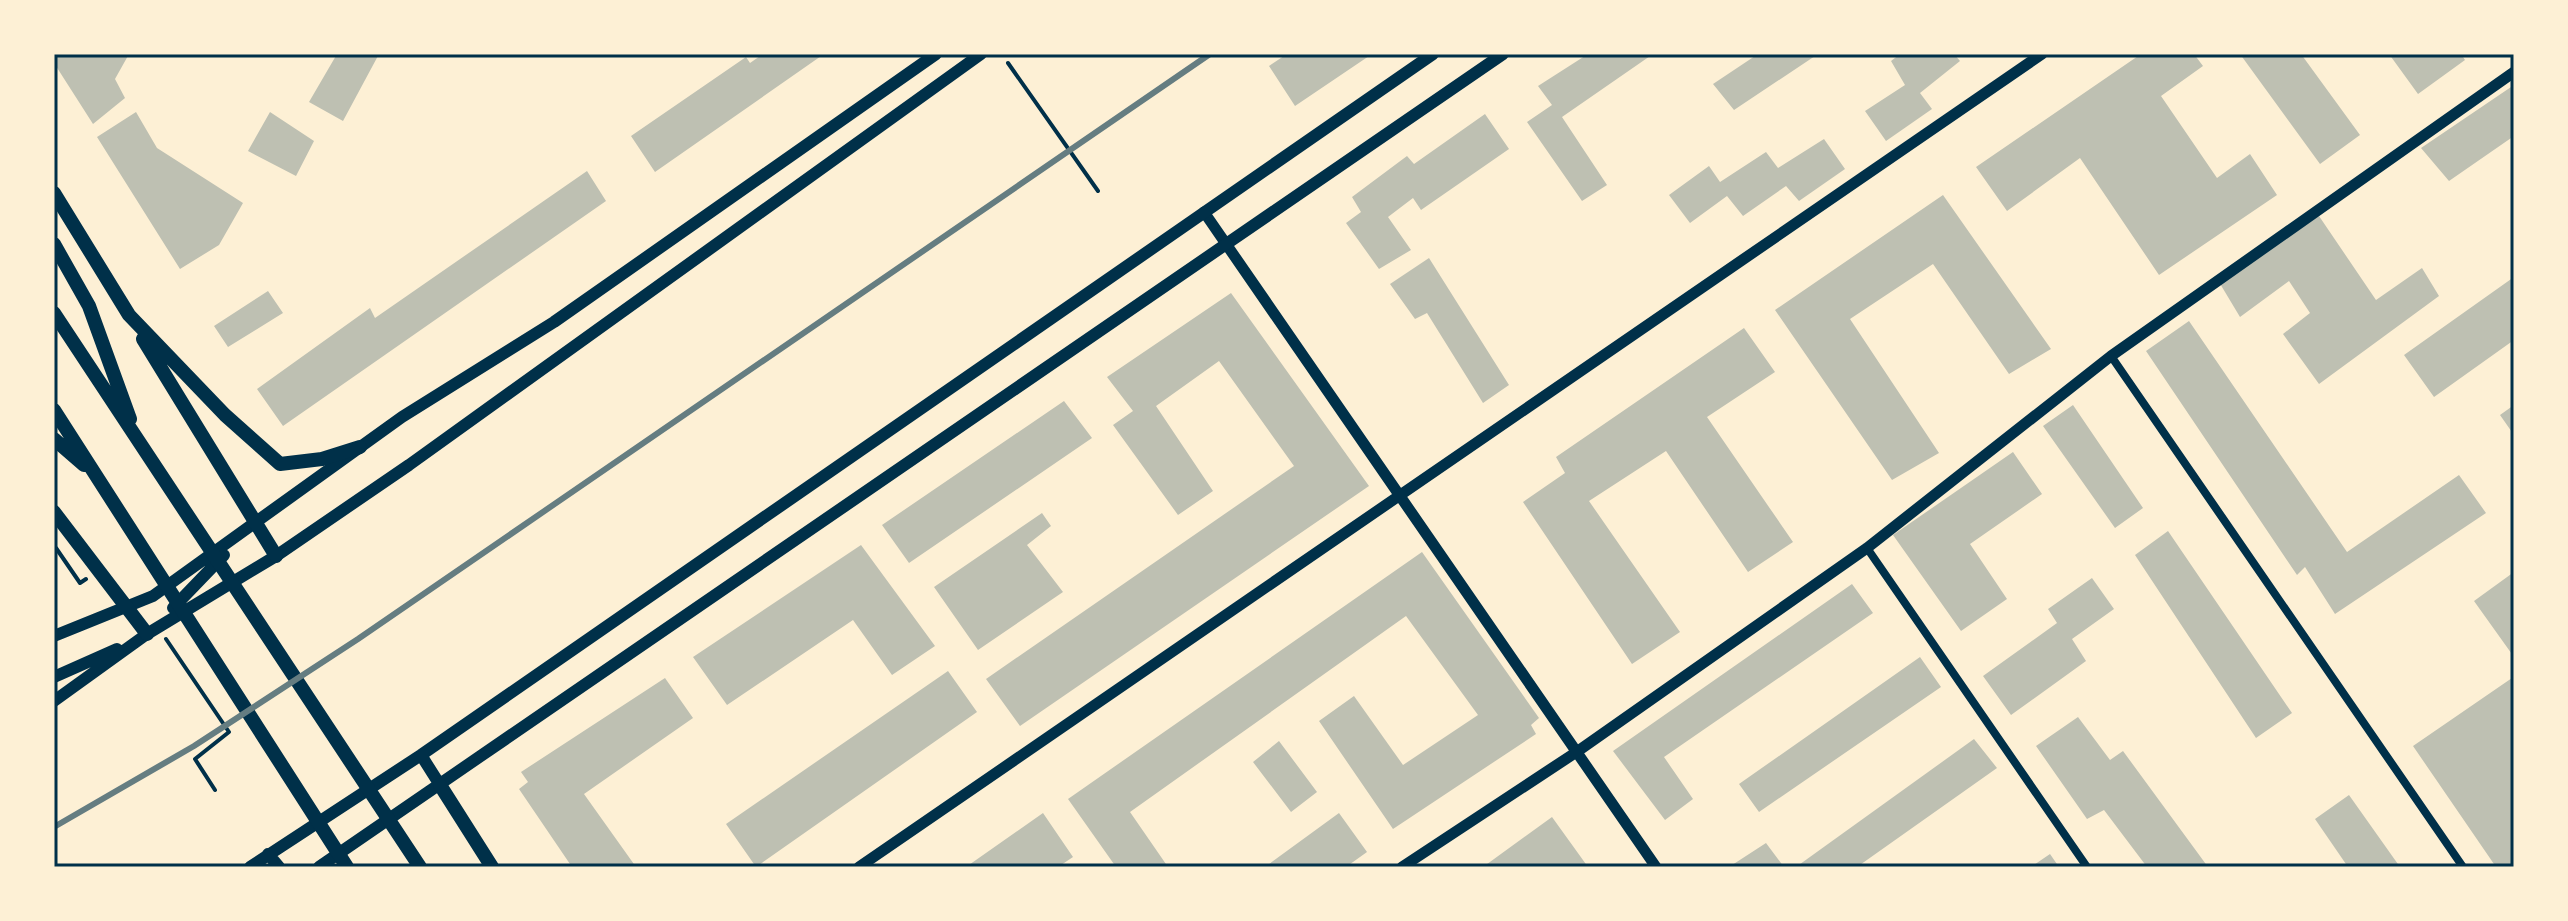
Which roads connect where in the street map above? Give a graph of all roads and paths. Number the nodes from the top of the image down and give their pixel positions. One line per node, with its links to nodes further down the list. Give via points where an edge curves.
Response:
1 (936, 54): 19 (main road, via 554,322)
2 (981, 54): 26 (main road)
3 (1433, 54): 10 (main road)
4 (1503, 54): 12 (main road)
5 (2042, 54): 21 (street)
6 (1008, 63): 8 (path)
7 (2514, 72): 15 (street)
8 (1098, 191)
9 (54, 193): 14 (main road)
10 (1204, 212): 12 (street); 34 (main road)
11 (54, 244): 18 (main road, via 89,306)
12 (1228, 246): 21 (street); 35 (main road)
13 (54, 313): 18 (main road)
14 (129, 315): 19 (main road, via 280,464); 23 (main road)
15 (2111, 356): 25 (street); 48 (street)
16 (54, 410): 20 (main road)
17 (54, 439): 20 (main road)
18 (139, 446): 42 (main road)
19 (360, 447): 23 (main road)
20 (95, 474): 41 (main road)
21 (1401, 497): 33 (street); 44 (street)
22 (54, 512): 28 (main road)
23 (255, 522): 26 (main road); 28 (main road, via 153,596); 29 (main road)
24 (56, 548): 27 (path, via 80,583)
25 (1867, 548): 33 (street); 47 (street)
26 (276, 556): 29 (main road)
27 (91, 575)
28 (127, 606): 29 (main road); 30 (main road)
29 (155, 634): 31 (main road); 32 (main road); 36 (path, via 229,732 195,759)
30 (54, 636)
31 (54, 677)
32 (54, 701)
33 (1578, 751): 45 (street); 46 (street)
34 (421, 755): 35 (main road); 37 (main road)
35 (440, 785): 40 (main road); 43 (main road)
36 (215, 790)
37 (268, 854): 38 (main road); 39 (main road)
38 (250, 867)
39 (279, 867)
40 (319, 867)
41 (347, 867)
42 (420, 867)
43 (492, 867)
44 (859, 867)
45 (1402, 867)
46 (1656, 867)
47 (2087, 867)
48 (2463, 867)

